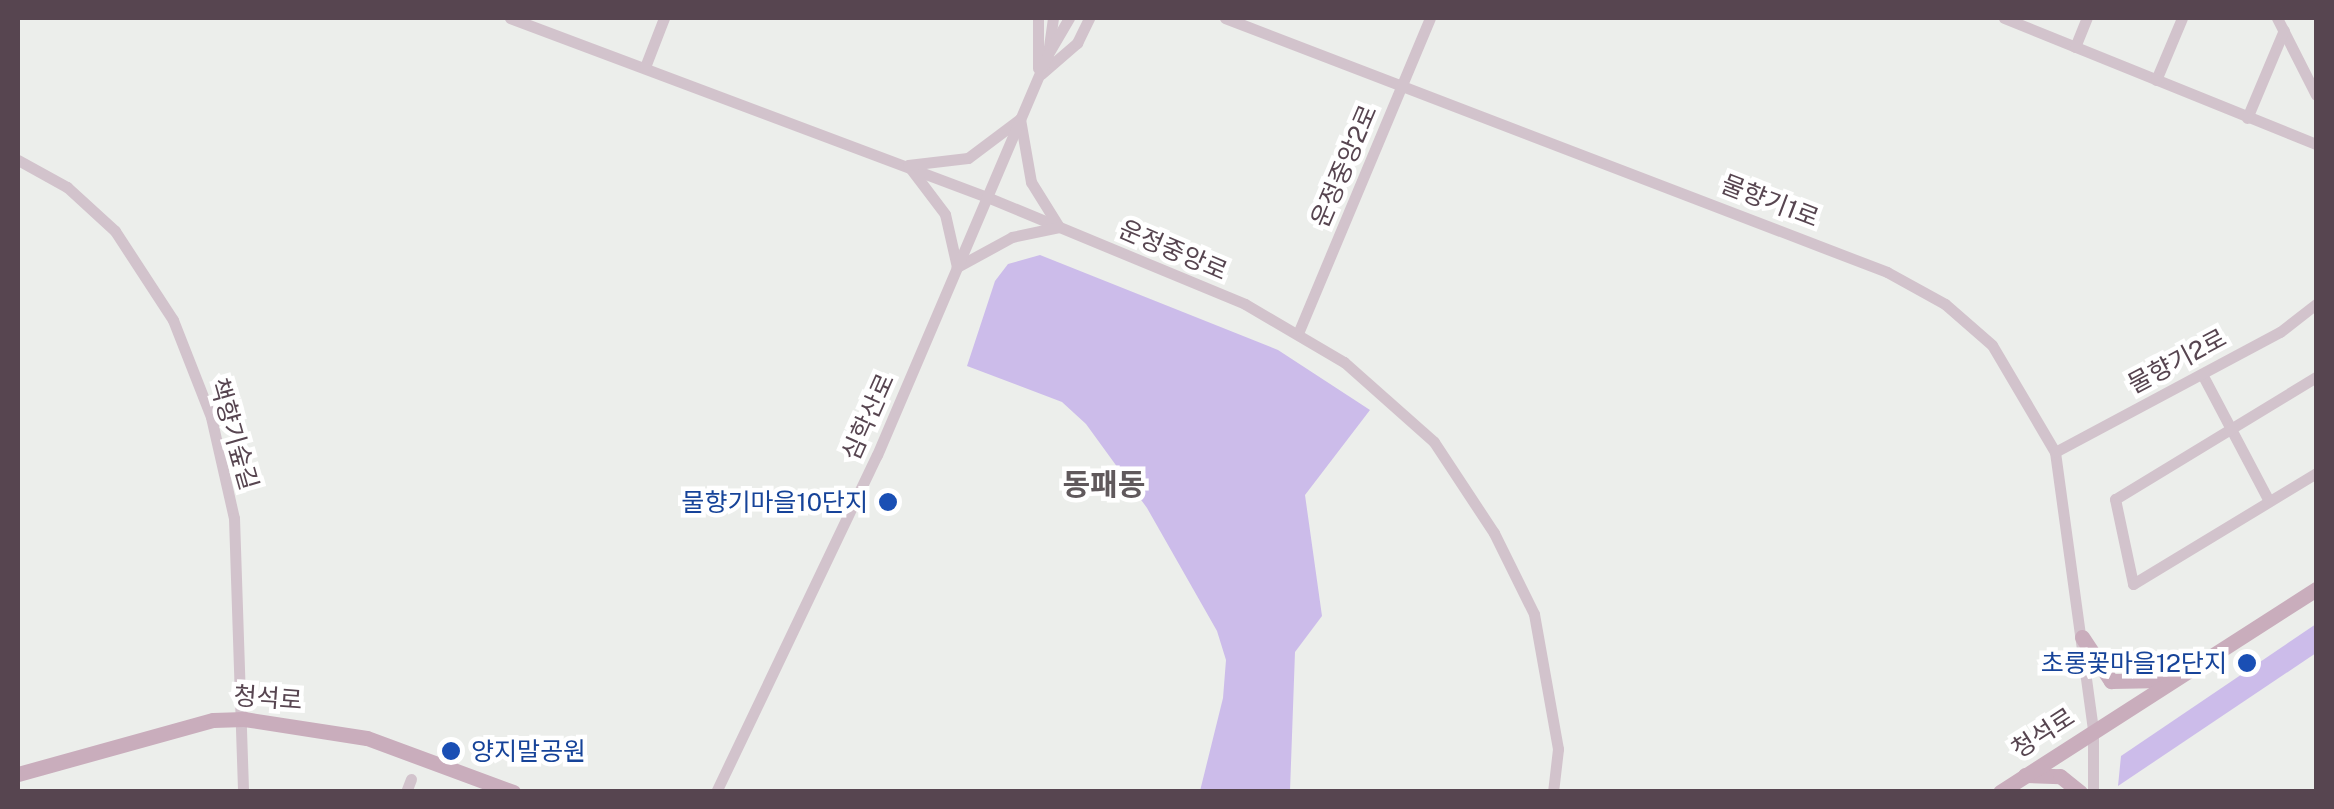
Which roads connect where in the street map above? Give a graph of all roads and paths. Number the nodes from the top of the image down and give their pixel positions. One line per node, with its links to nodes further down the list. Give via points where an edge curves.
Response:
1 (510, 18): 16 (street, 운정중앙로)
2 (664, 18): 16 (street)
3 (1038, 18): 17 (street)
4 (1053, 18): 15 (street)
5 (1069, 18): 15 (street)
6 (1089, 18): 17 (street, via 1077,43)
7 (1224, 18): 19 (street, 물향기1로)
8 (1430, 18): 19 (street, 운정중앙2로)
9 (2004, 18): 14 (street)
10 (2087, 18): 14 (street)
11 (2182, 18): 18 (street)
12 (2277, 18): 13 (street)
13 (2284, 30): 20 (street); 21 (street)
14 (2075, 46): 18 (street)
15 (1048, 54): 17 (street, 심학산로)
16 (645, 68): 25 (street, 운정중앙로)
17 (1038, 77): 22 (street, 심학산로)
18 (2156, 80): 21 (street)
19 (1401, 90): 30 (street, 운정중앙2로); 34 (street, 물향기1로, via 1744,213 1888,272 1946,304 1992,345)
20 (2316, 96)
21 (2247, 118): 23 (street)
22 (1020, 119): 25 (street, via 968,158); 26 (street, 심학산로); 27 (street, via 1031,182)
23 (2316, 144)
24 (18, 160): 40 (street, 책향기숲길, via 67,187 115,231 173,320 211,416 234,518)
25 (908, 165): 26 (street, 운정중앙로); 28 (street, via 944,214)
26 (987, 197): 27 (street, 운정중앙로); 28 (street, 심학산로)
27 (1060, 227): 28 (street, via 1012,237); 30 (street, 운정중앙로)
28 (957, 267): 46 (street, 심학산로, via 877,454)
29 (2316, 304): 31 (street, 물향기2로)
30 (1298, 331): 47 (street, 운정중앙로, via 1384,392 1434,442 1494,533 1534,614 1558,750)
31 (2202, 374): 33 (street); 34 (street, 물향기2로)
32 (2316, 378): 33 (street)
33 (2228, 426): 36 (street); 36 (street, via 2115,499 2133,584)
34 (2056, 452): 38 (street, 물향기1로)
35 (2316, 474): 36 (street)
36 (2268, 499)
37 (2316, 589): 39 (main road, 청석로)
38 (2082, 637): 39 (main road, via 2111,680); 41 (street, 물향기1로)
39 (2169, 680): 41 (main road, 청석로)
40 (244, 719): 42 (main road, 청석로, via 213,720); 44 (street, 책향기숲길); 45 (main road, 청석로, via 366,738)
41 (2093, 730): 43 (main road, 청석로); 50 (street, 물향기1로)
42 (18, 774)
43 (2025, 775): 48 (main road, 청석로); 49 (main road, via 2060,776)
44 (242, 792)
45 (512, 792)
46 (716, 792)
47 (1553, 792)
48 (2000, 792)
49 (2080, 792)
50 (2093, 792)

